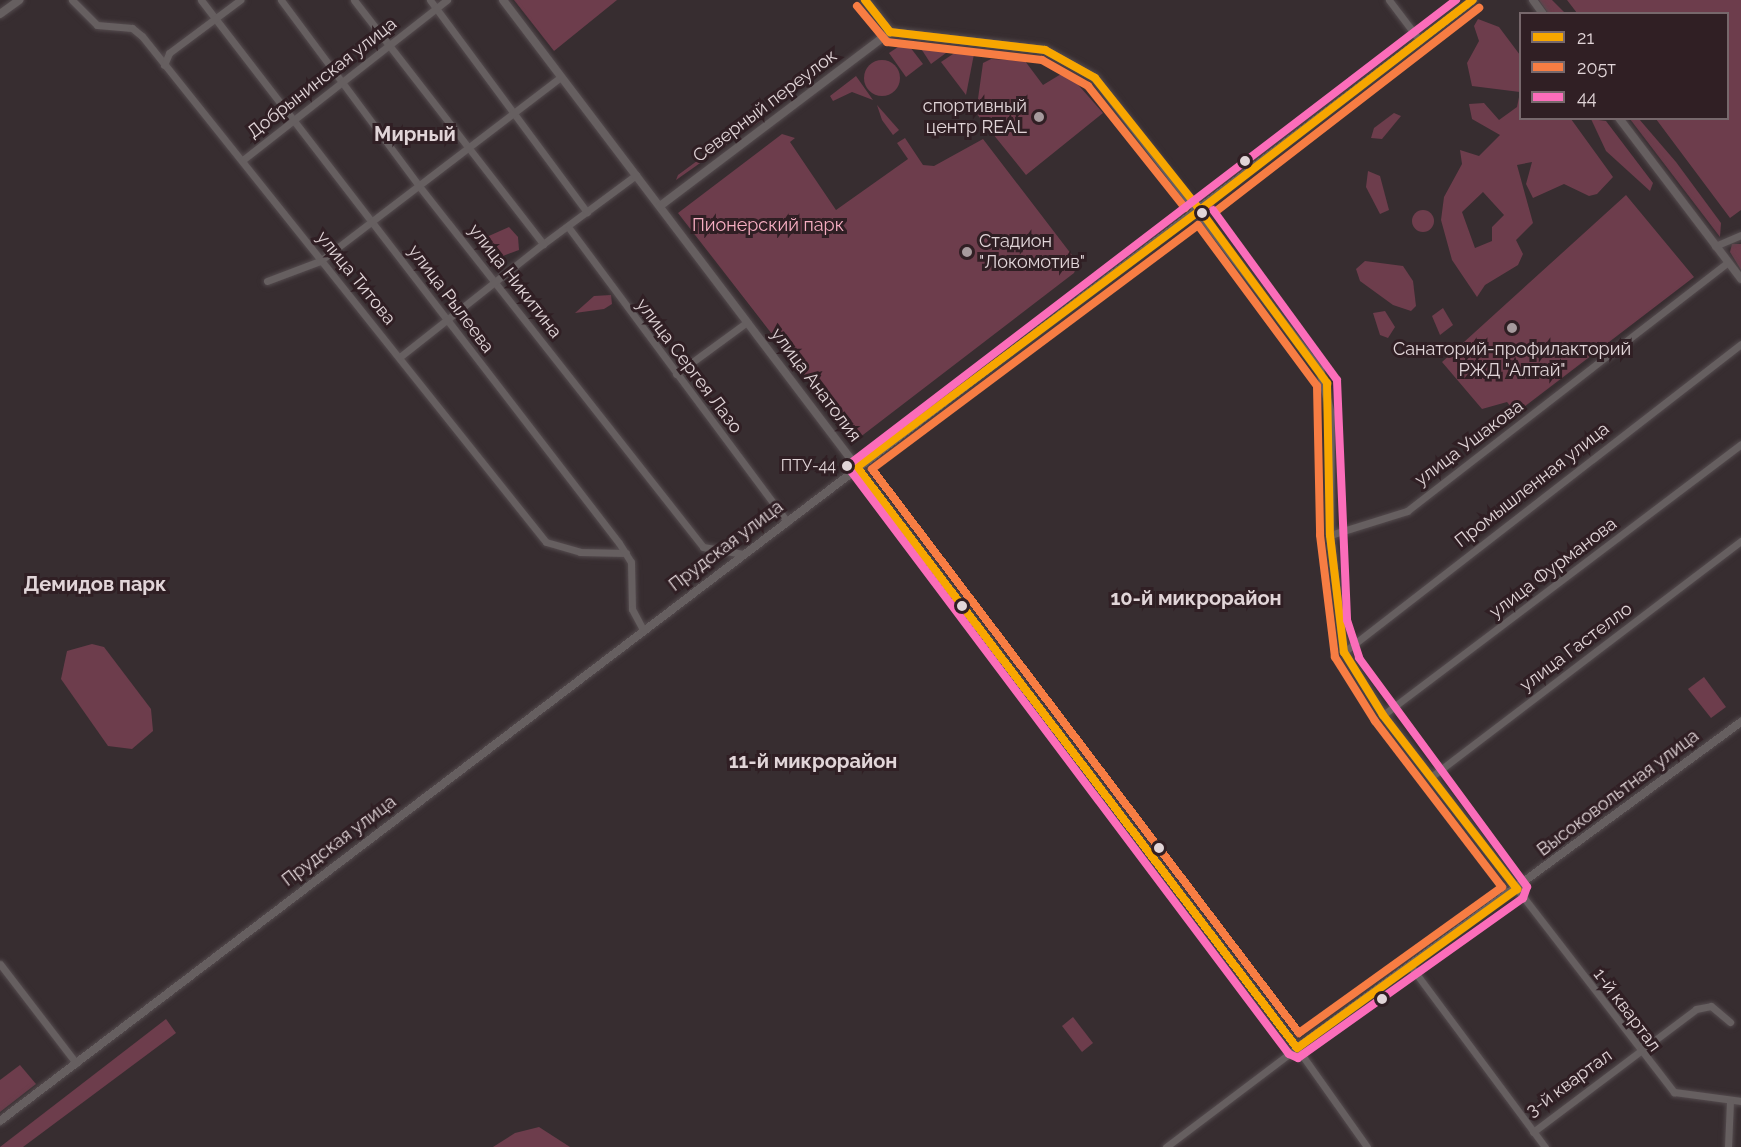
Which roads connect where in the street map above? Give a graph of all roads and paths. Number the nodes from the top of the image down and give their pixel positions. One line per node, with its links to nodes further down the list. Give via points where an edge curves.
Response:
1 (19, 0): 14 (street)
2 (72, 0): 19 (street, улица Титова, via 98,25 132,28)
3 (201, 0): 15 (street, улица Рылеева)
4 (240, 0): 15 (street)
5 (281, 0): 21 (street, улица Никитина)
6 (354, 0): 18 (street)
7 (430, 0): 13 (street)
8 (447, 0): 13 (street, Добрынинская улица)
9 (503, 0): 20 (street, улица Анатолия)
10 (865, 0): 16 (street)
11 (1389, 0): 17 (street)
12 (1473, 0): 17 (street, Прудская улица)
13 (436, 8): 18 (street, Добрынинская улица); 22 (street)
14 (0, 14)
15 (217, 21): 19 (street, via 169,53); 23 (street, улица Рылеева)
16 (890, 32): 29 (street, Северный переулок); 30 (street, via 981,39 1074,62 1106,89)
17 (1420, 41): 30 (street, Прудская улица)
18 (387, 45): 21 (street, Добрынинская улица); 25 (street)
19 (164, 65): 26 (street, улица Титова)
20 (561, 77): 22 (street); 27 (street, улица Анатолия)
21 (343, 81): 23 (street, Добрынинская улица); 28 (street, улица Никитина)
22 (514, 108): 25 (street); 31 (street)
23 (294, 119): 26 (street, Добрынинская улица); 32 (street, улица Рылеева)
24 (1620, 120): 36 (street)
25 (467, 146): 28 (street); 35 (street)
26 (244, 159): 37 (street, улица Титова)
27 (636, 176): 29 (street, улица Анатолия); 31 (street)
28 (419, 186): 32 (street); 41 (street, улица Никитина)
29 (660, 206): 43 (street, улица Анатолия)
30 (1200, 210): 48 (street, Прудская улица); 50 (street, via 1327,383)
31 (587, 212): 33 (street)
32 (374, 222): 37 (street); 42 (street, улица Рылеева)
33 (569, 228): 35 (street); 46 (street, улица Сергея Лазо)
34 (1741, 235): 36 (street)
35 (543, 244): 41 (street)
36 (1715, 246): 38 (street)
37 (320, 261): 40 (street); 45 (street, улица Титова)
38 (1728, 262): 39 (street); 50 (street, улица Ушакова, via 1407,511)
39 (1741, 279)
40 (267, 281)
41 (499, 282): 42 (street); 53 (street, улица Никитина, via 703,547)
42 (446, 318): 45 (street); 52 (street, улица Рылеева)
43 (747, 322): 46 (street); 48 (street, улица Анатолия)
44 (1741, 344): 55 (street, Промышленная улица)
45 (401, 356): 52 (street, улица Титова, via 546,542 580,552)
46 (676, 374): 49 (street, улица Сергея Лазо)
47 (1741, 444): 56 (street, улица Фурманова)
48 (857, 467): 49 (street, Прудская улица); 63 (street, улица Анатолия)
49 (787, 522): 53 (street, Прудская улица)
50 (1330, 534): 55 (street)
51 (1741, 541): 58 (street, улица Гастелло)
52 (626, 553): 54 (street, улица Рылеева, via 631,562 632,609)
53 (743, 554): 54 (street, Прудская улица)
54 (643, 630): 65 (street, Прудская улица)
55 (1344, 652): 56 (street)
56 (1383, 715): 58 (street)
57 (1741, 722): 59 (street, Высоковольтная улица)
58 (1431, 777): 59 (street)
59 (1517, 889): 61 (street, Высоковольтная улица); 64 (street, 1-й квартал)
60 (0, 964): 65 (street)
61 (1412, 968): 63 (street, Высоковольтная улица); 69 (street, 3-й квартал)
62 (1730, 1022): 64 (street, 3-й квартал, via 1711,1006 1696,1009)
63 (1297, 1048): 70 (street, Высоковольтная улица); 71 (street)
64 (1637, 1051): 66 (street, 1-й квартал, via 1674,1092); 69 (street, 3-й квартал)
65 (76, 1063): 68 (street, Прудская улица)
66 (1730, 1101): 67 (street, 1-й квартал); 73 (street)
67 (1741, 1101)
68 (0, 1121)
69 (1533, 1132): 72 (street)
70 (1166, 1147)
71 (1367, 1147)
72 (1545, 1147)
73 (1728, 1147)

